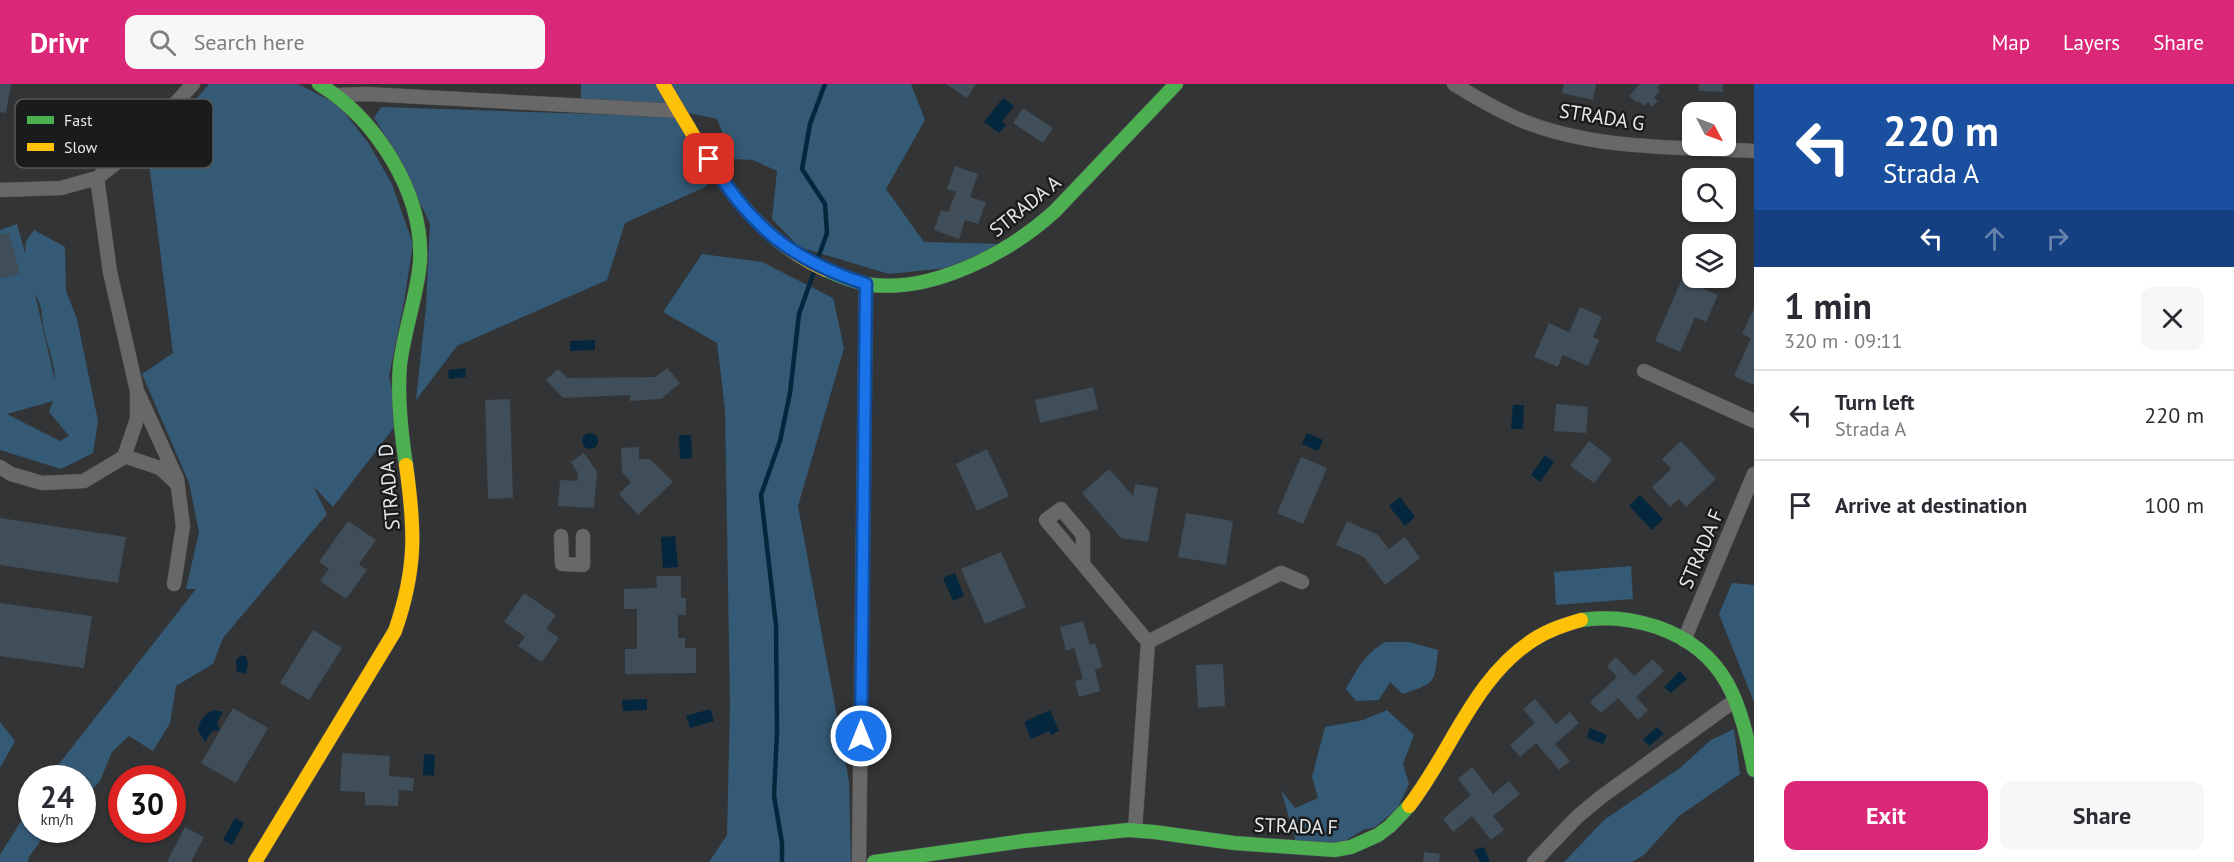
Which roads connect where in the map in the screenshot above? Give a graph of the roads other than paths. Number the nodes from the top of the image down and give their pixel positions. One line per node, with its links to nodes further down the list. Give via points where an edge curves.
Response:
1 (193, 84): 7 (street)
2 (319, 84): 6 (street, STRADA D)
3 (663, 84): 8 (street, STRADA A)
4 (1176, 84): 13 (street, STRADA A, via 1068,198 1012,245 986,260 944,275)
5 (1454, 84): 9 (street, STRADA G, via 1520,119 1558,132 1637,144)
6 (336, 95): 8 (street); 32 (street, STRADA D, via 364,121 394,167 419,232 420,266 399,386 413,524 412,580 394,631)
7 (179, 99)
8 (679, 111): 13 (street, STRADA A, via 741,206 774,238 816,265)
9 (1754, 151)
10 (110, 168): 11 (street)
11 (97, 178): 12 (street, via 61,188); 15 (street, via 110,272)
12 (0, 190)
13 (866, 284): 33 (street)
14 (1644, 371): 16 (street)
15 (137, 391): 17 (street, via 137,419); 18 (street)
16 (1754, 421)
17 (124, 456): 18 (street); 19 (street, via 84,481 42,483)
18 (163, 462): 25 (street, via 178,486 183,526)
19 (0, 467)
20 (1754, 474): 26 (street, STRADA F)
21 (561, 536): 22 (street, via 562,564 583,565)
22 (583, 536)
23 (1083, 564): 27 (street)
24 (1302, 582): 27 (street, via 1281,573)
25 (174, 584)
26 (1684, 640): 28 (street, STRADA F, via 1716,664); 31 (street, STRADA F, via 1620,618 1571,622 1545,632 1520,648 1500,670 1416,799 1391,826 1346,848)
27 (1148, 642): 30 (street)
28 (1734, 701): 29 (street, STRADA F); 36 (street, via 1601,797)
29 (1754, 770)
30 (1135, 830): 31 (street, STRADA F); 34 (street, STRADA F)
31 (1285, 848): 35 (street)
32 (255, 862)
33 (860, 862)
34 (874, 862)
35 (1282, 862)
36 (1534, 862)

